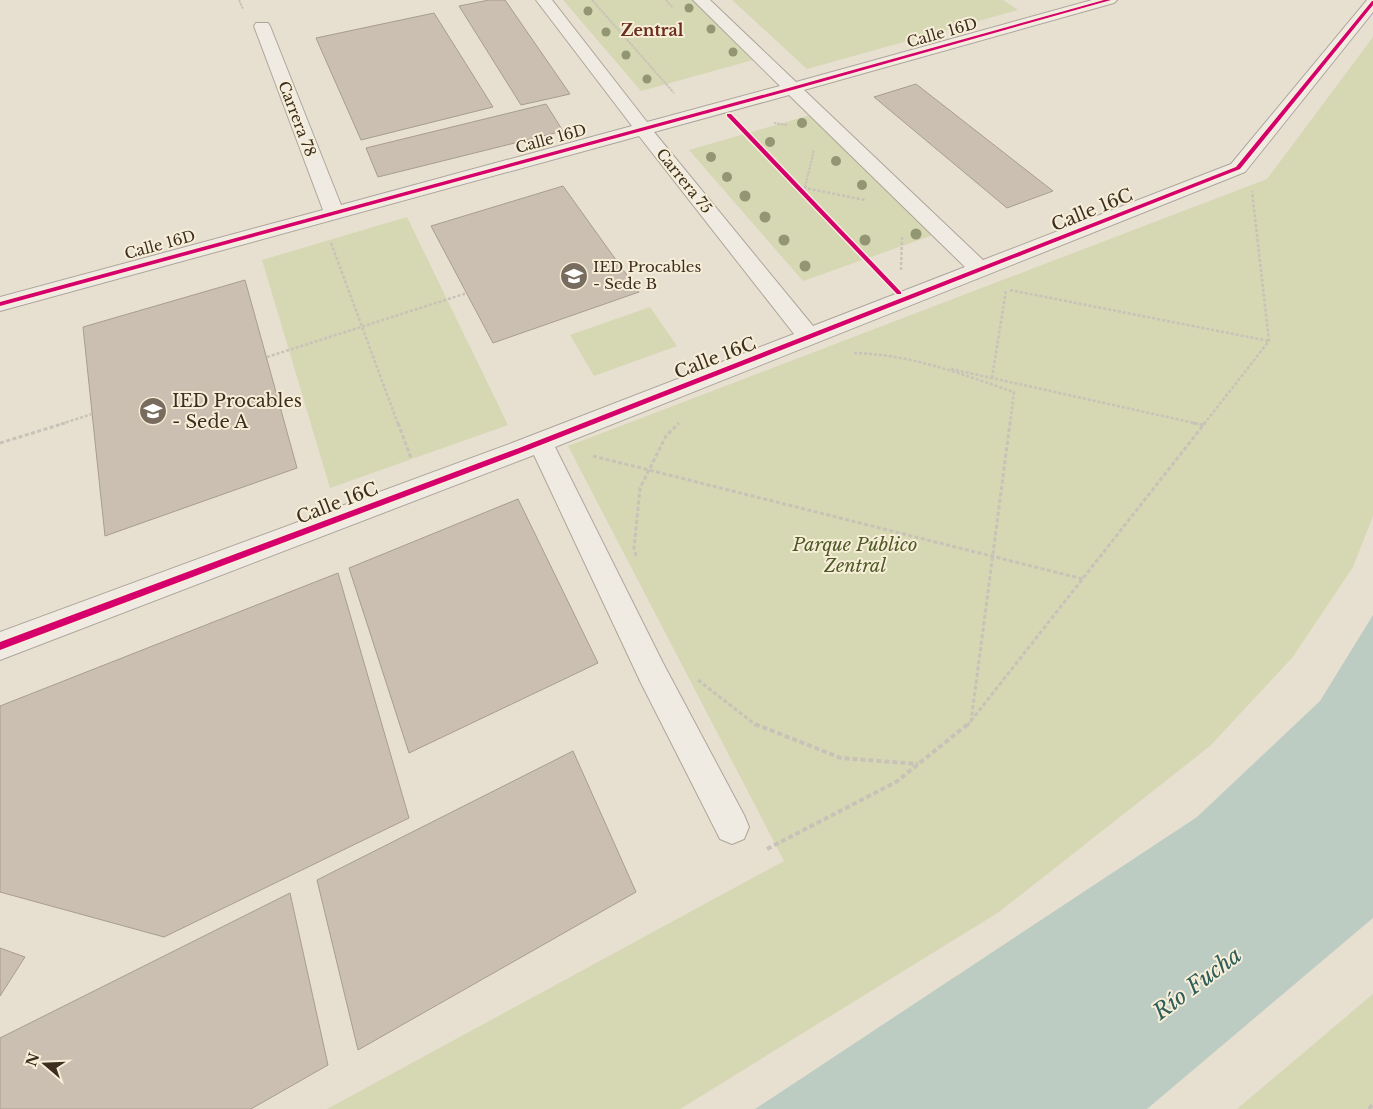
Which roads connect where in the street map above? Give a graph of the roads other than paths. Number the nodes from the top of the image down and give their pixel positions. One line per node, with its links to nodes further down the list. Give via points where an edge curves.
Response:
1 (544, 0): 9 (street, Carrera 75)
2 (701, 0): 8 (street)
3 (1109, 0): 6 (street, Calle 16D)
4 (1373, 2): 11 (street, Calle 16C, via 1238,168)
5 (1036, 4): 6 (street)
6 (1054, 16): 8 (street, Calle 16D)
7 (262, 26): 10 (street, Carrera 78)
8 (794, 88): 9 (street, Calle 16D); 11 (street)
9 (642, 129): 10 (street, Calle 16D); 13 (street, Carrera 75)
10 (334, 212): 12 (street, Calle 16D)
11 (980, 270): 13 (street, Calle 16C)
12 (0, 304)
13 (809, 337): 14 (street, Calle 16C)
14 (540, 442): 15 (street, Calle 16C); 16 (street)
15 (0, 646)
16 (732, 827)

